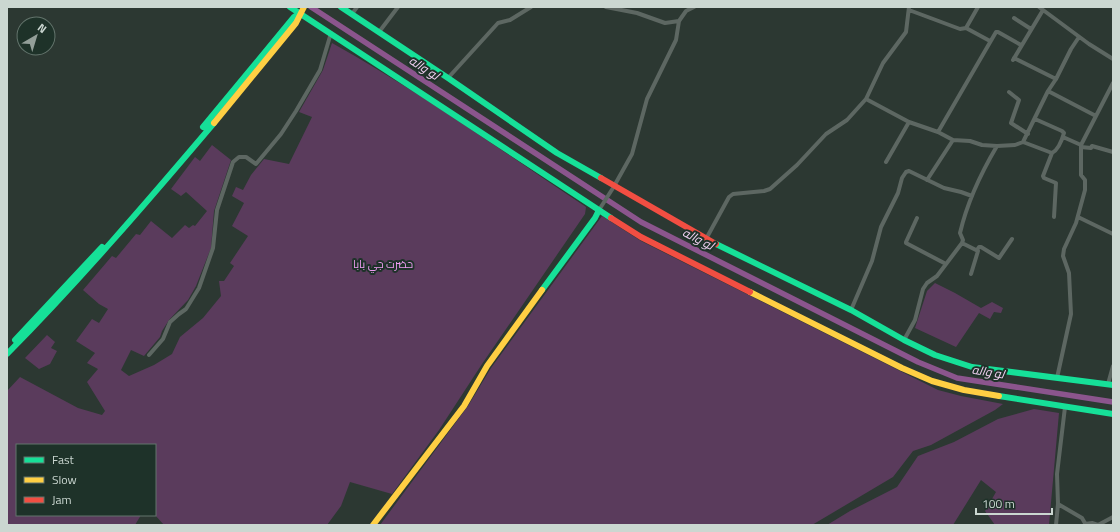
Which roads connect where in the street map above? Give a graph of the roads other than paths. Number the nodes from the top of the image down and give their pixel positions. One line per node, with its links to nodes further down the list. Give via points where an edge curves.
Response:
1 (290, 7): 11 (street)
2 (341, 7): 12 (street)
3 (357, 7): 12 (street)
4 (398, 7): 17 (street)
5 (531, 7): 23 (street, via 510,20 498,23)
6 (606, 7): 14 (street, via 637,13 665,23)
7 (694, 7): 14 (street, via 686,11)
8 (978, 7): 15 (street)
9 (909, 8): 15 (street, via 960,29); 28 (street, via 906,32 883,63)
10 (1041, 9): 16 (street); 19 (street)
11 (302, 10): 18 (street); 57 (street, via 296,23 98,258)
12 (352, 14): 17 (street)
13 (1014, 18): 16 (street)
14 (679, 21): 43 (street, via 676,40 648,99 632,154)
15 (966, 28): 20 (street)
16 (1031, 29): 21 (street)
17 (379, 32): 23 (street)
18 (331, 33): 45 (street); 61 (street, via 320,70 281,134 256,164 239,157 233,162 217,210 213,248 199,288 186,309 170,322 162,339)
19 (1079, 37): 22 (street); 24 (street)
20 (990, 41): 21 (street, via 998,32); 32 (street)
21 (1021, 45): 24 (street, via 1013,59)
22 (1113, 59)
23 (448, 78): 43 (street, via 557,153)
24 (1056, 79): 26 (street)
25 (1113, 83): 29 (street)
26 (1048, 91): 29 (street); 30 (street)
27 (1009, 92): 33 (street, via 1019,100 1011,123)
28 (866, 99): 31 (street); 50 (street, via 847,120 826,134 770,189 733,194)
29 (1096, 116): 38 (street)
30 (1035, 119): 33 (street); 34 (street, via 1062,131)
31 (909, 122): 32 (street); 41 (street)
32 (938, 132): 35 (street)
33 (1028, 134): 36 (street)
34 (1063, 137): 38 (street); 40 (street)
35 (953, 140): 37 (street); 42 (street)
36 (1023, 142): 37 (street); 40 (street)
37 (997, 146): 44 (street)
38 (1081, 146): 39 (street, via 1092,146); 47 (street, via 1081,174 1085,180)
39 (1113, 152)
40 (1052, 153): 46 (street, via 1043,176 1056,183)
41 (886, 162)
42 (927, 180): 44 (street); 56 (street, via 908,170 902,178)
43 (614, 187): 45 (street); 50 (street)
44 (972, 196): 52 (street, via 960,234)
45 (600, 208): 65 (street, via 642,237 932,381 964,390); 69 (street, via 487,366 464,406)
46 (1054, 217)
47 (1078, 217): 49 (street); 63 (street, via 1063,256 1068,273 1071,314)
48 (918, 218): 54 (street, via 906,243)
49 (1113, 234)
50 (706, 239): 56 (street)
51 (1012, 239): 53 (street, via 999,258 981,247)
52 (962, 243): 53 (street); 54 (street)
53 (977, 250): 55 (street)
54 (946, 264): 58 (street, via 923,289 915,320)
55 (971, 274)
56 (851, 310): 58 (street)
57 (42, 316): 59 (street); 60 (street)
58 (904, 340): 63 (street, via 935,355 972,367)
59 (7, 348)
60 (7, 354)
61 (149, 355)
62 (1113, 366): 64 (street)
63 (1057, 378): 64 (street)
64 (1111, 384)
65 (1065, 407): 66 (street); 67 (street, via 1057,474)
66 (1113, 414)
67 (1058, 504): 70 (street); 71 (street, via 1082,518)
68 (1113, 518): 71 (street, via 1098,525)
69 (373, 525)
70 (1056, 525)
71 (1085, 525)

